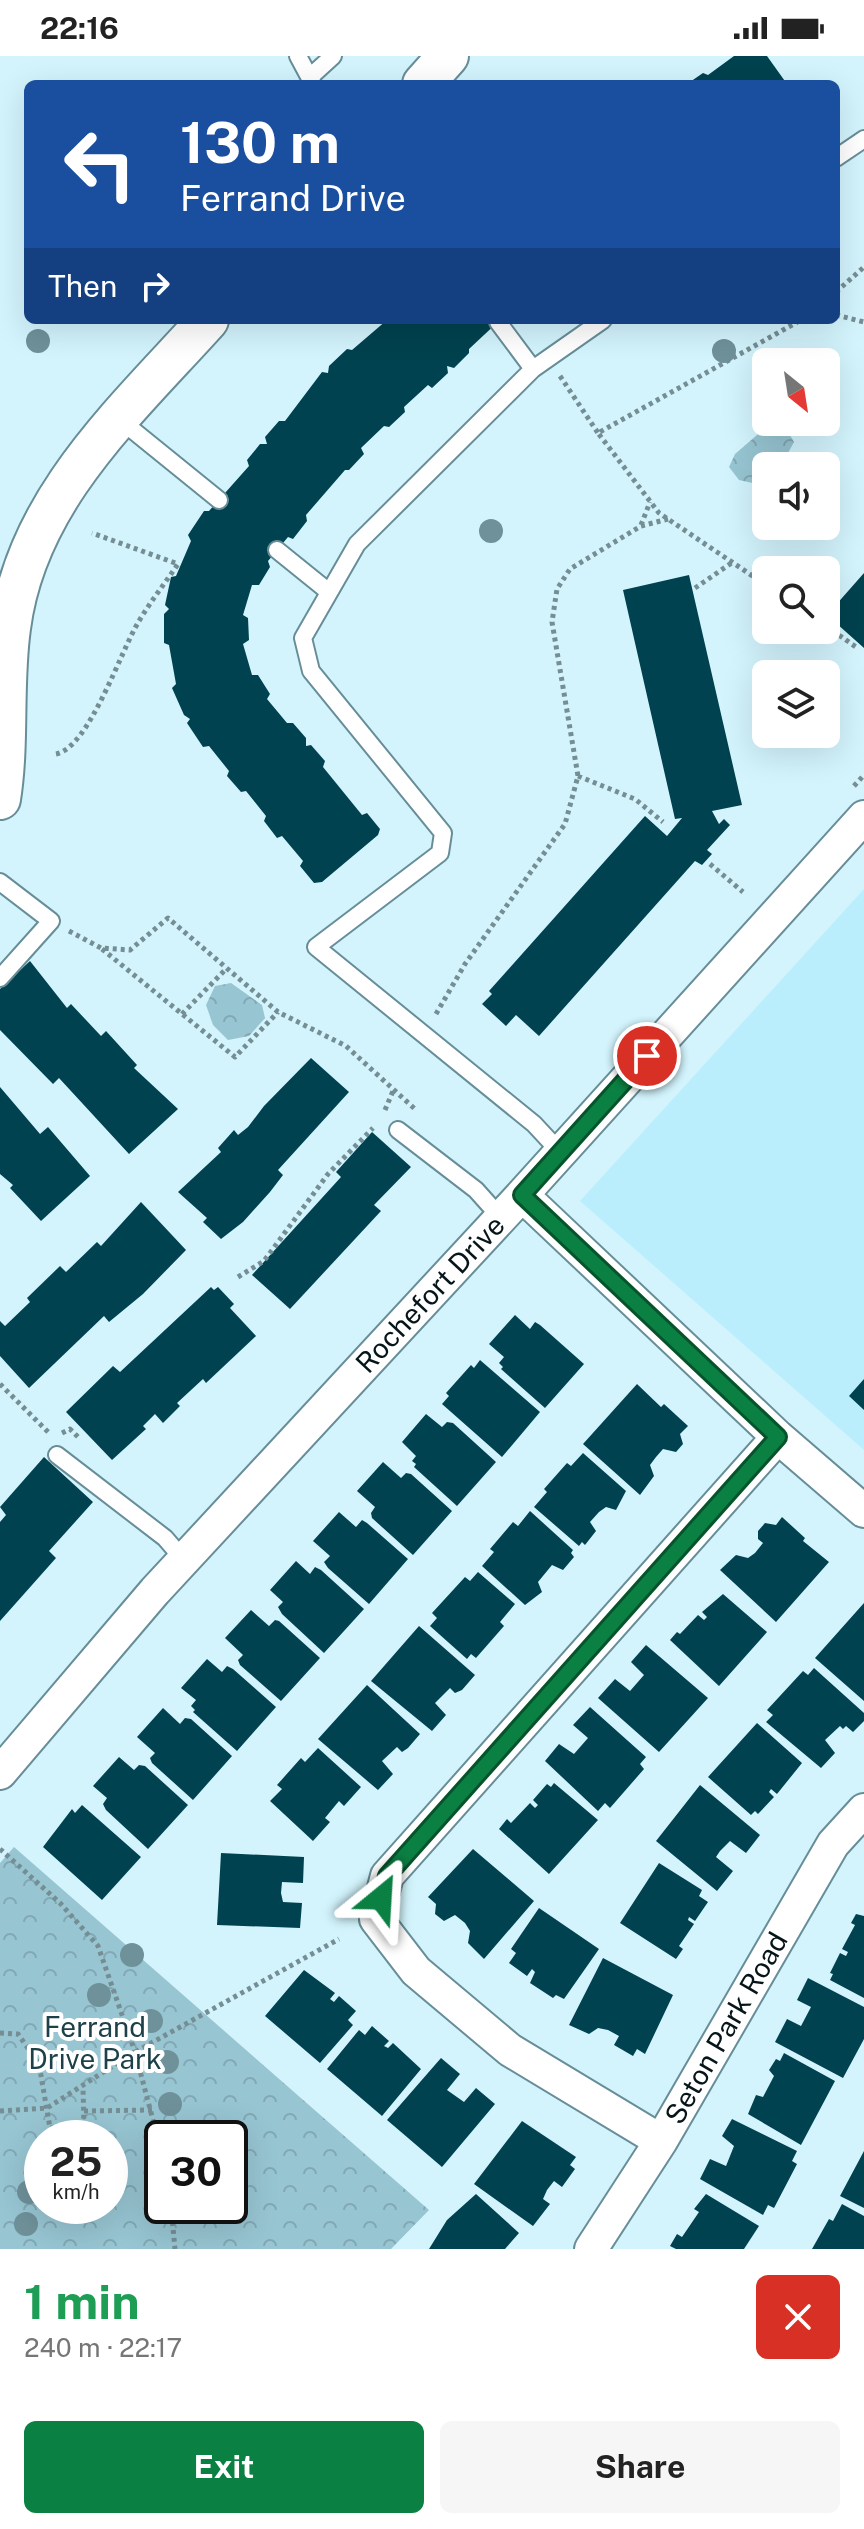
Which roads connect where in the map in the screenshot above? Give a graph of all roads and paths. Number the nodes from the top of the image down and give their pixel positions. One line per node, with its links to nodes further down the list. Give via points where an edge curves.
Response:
1 (299, 56): 4 (lane)
2 (333, 56): 4 (lane)
3 (448, 56): 5 (street)
4 (312, 80)
5 (427, 80)
6 (864, 139): 7 (lane)
7 (840, 155)
8 (864, 267): 9 (path)
9 (840, 288)
10 (840, 316): 11 (path)
11 (864, 322)
12 (204, 324): 18 (street)
13 (499, 324): 17 (lane)
14 (597, 324): 16 (lane)
15 (794, 324): 19 (path)
16 (548, 358): 17 (lane); 19 (path)
17 (533, 369): 29 (lane, via 357,544)
18 (119, 419): 20 (lane); 34 (street, via 50,509 19,584 9,630 7,743)
19 (598, 433): 21 (path)
20 (219, 500)
21 (650, 502): 22 (path); 23 (path)
22 (668, 519): 23 (path); 26 (path)
23 (641, 526): 33 (path, via 570,569 557,589 552,622)
24 (92, 533): 32 (path, via 178,564 138,622 84,730 65,753)
25 (277, 550): 29 (lane)
26 (733, 562): 27 (path); 28 (path)
27 (752, 575)
28 (695, 588)
29 (329, 592): 46 (lane, via 303,638 311,671 443,833 440,853 316,947)
30 (840, 636): 31 (path)
31 (856, 647)
32 (56, 754)
33 (578, 776): 36 (path, via 635,799); 46 (path, via 565,824 465,964)
34 (0, 799)
35 (864, 817): 50 (street, Rochefort Drive)
36 (663, 822)
37 (710, 864): 39 (path)
38 (0, 882): 40 (lane)
39 (743, 892)
40 (51, 921): 41 (path); 43 (lane)
41 (101, 948): 42 (path, via 130,950 168,918); 45 (path)
42 (225, 970): 44 (path); 45 (path)
43 (0, 978)
44 (278, 1012): 45 (path, via 235,1057); 47 (path, via 346,1046)
45 (182, 1014)
46 (423, 1034): 50 (lane, via 534,1124)
47 (393, 1091): 48 (path); 53 (path, via 380,1122 328,1174 264,1261)
48 (417, 1112)
49 (398, 1130): 52 (lane, via 476,1190)
50 (560, 1152): 51 (street, Rochefort Drive)
51 (522, 1195): 52 (street, Rochefort Drive); 54 (street)
52 (501, 1218): 57 (street, Rochefort Drive)
53 (238, 1277)
54 (778, 1437): 56 (street); 70 (street, via 387,1876 376,1919 416,1971 510,2050)
55 (57, 1455): 57 (lane, via 165,1538)
56 (864, 1511)
57 (184, 1560): 58 (street, Rochefort Drive)
58 (0, 1773)
59 (864, 1810): 70 (street, Seton Park Road, via 833,1844)
60 (0, 1849): 63 (path, via 98,1946)
61 (339, 1939): 63 (path)
62 (0, 2033): 65 (path, via 18,2034 39,2064)
63 (135, 2052): 64 (path); 66 (path)
64 (83, 2086): 65 (path); 68 (path)
65 (47, 2108): 67 (path); 68 (path, via 50,2128 84,2125)
66 (152, 2110): 68 (path); 69 (path)
67 (0, 2111)
68 (84, 2111)
69 (154, 2120)
70 (661, 2141): 73 (street, Seton Park Road)
71 (173, 2224): 72 (path)
72 (175, 2249)
73 (591, 2249)

